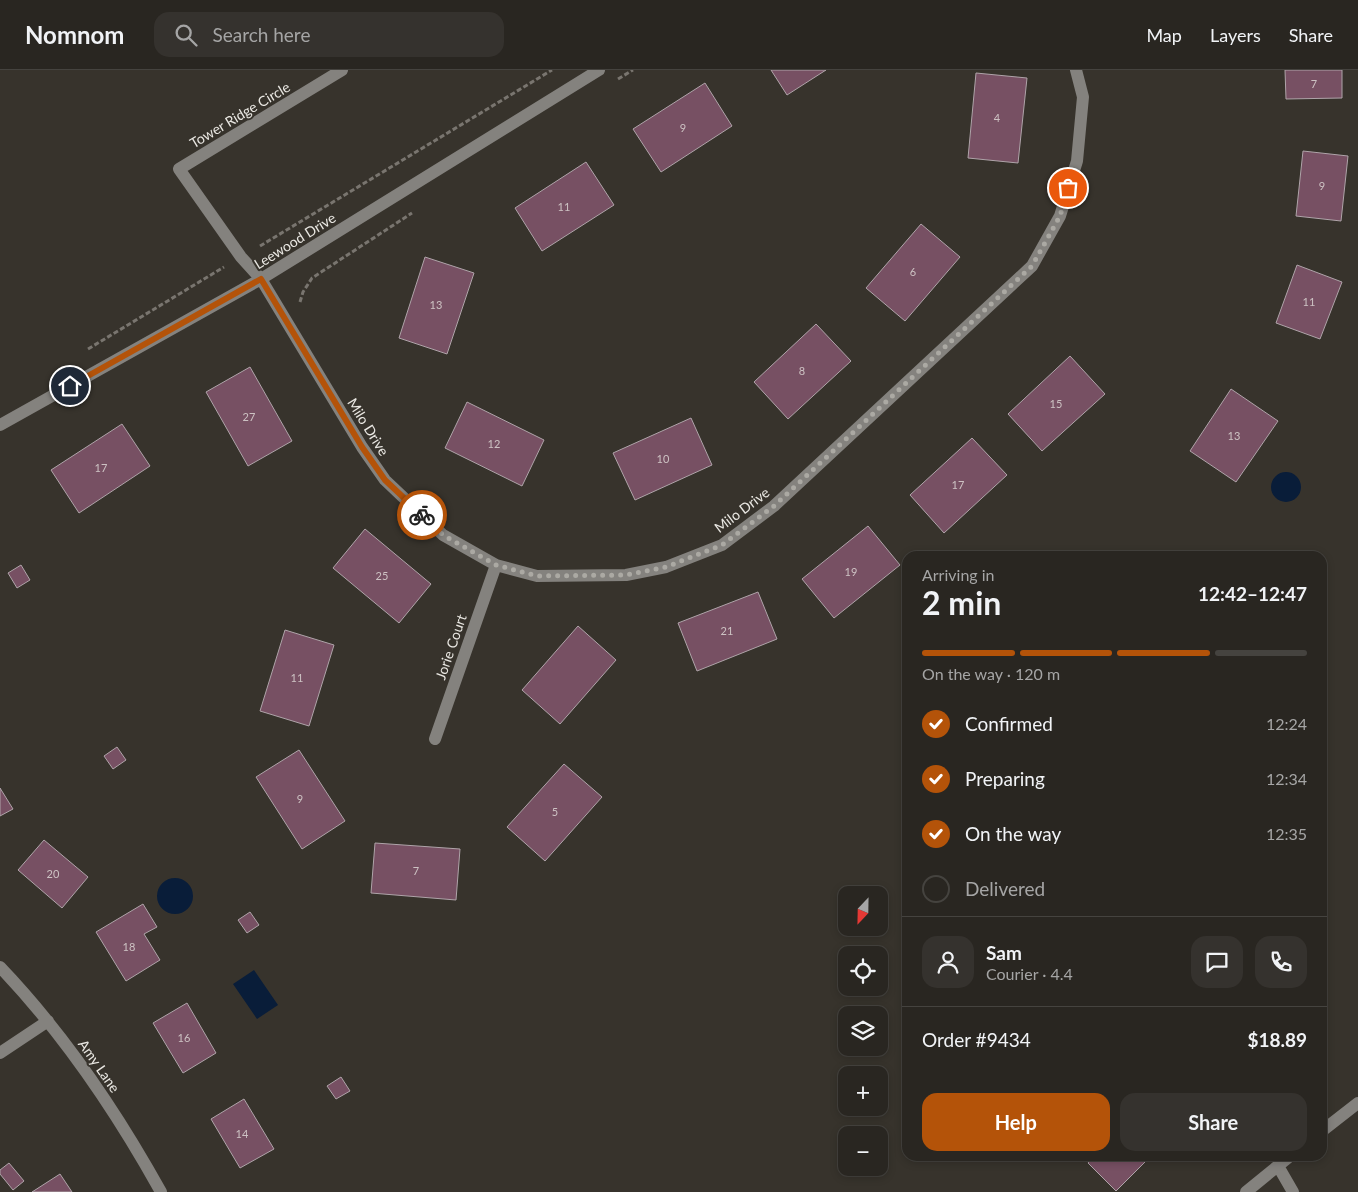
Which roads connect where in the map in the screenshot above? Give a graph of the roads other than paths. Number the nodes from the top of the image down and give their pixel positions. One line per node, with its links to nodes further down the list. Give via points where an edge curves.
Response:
1 (342, 70): 4 (street, Tower Ridge Circle)
2 (599, 70): 5 (street, Leewood Drive)
3 (1076, 70): 7 (street, Milo Drive, via 1083,97 1076,162 1060,216 1032,266 774,506 722,545 666,567 626,575 537,576)
4 (179, 169): 5 (street, Milo Drive)
5 (261, 279): 6 (street, Leewood Drive); 7 (street, Milo Drive, via 385,480 443,535)
6 (0, 425)
7 (496, 565): 8 (street, Jorie Court)
8 (435, 739)
9 (0, 967): 10 (street, Amy Lane)
10 (48, 1021): 11 (street); 16 (street, Amy Lane, via 92,1079)
11 (0, 1053)
12 (1358, 1103): 13 (street)
13 (1327, 1127)
14 (1284, 1161): 15 (street)
15 (1278, 1166): 17 (street); 18 (street)
16 (161, 1192)
17 (1246, 1192)
18 (1293, 1192)

